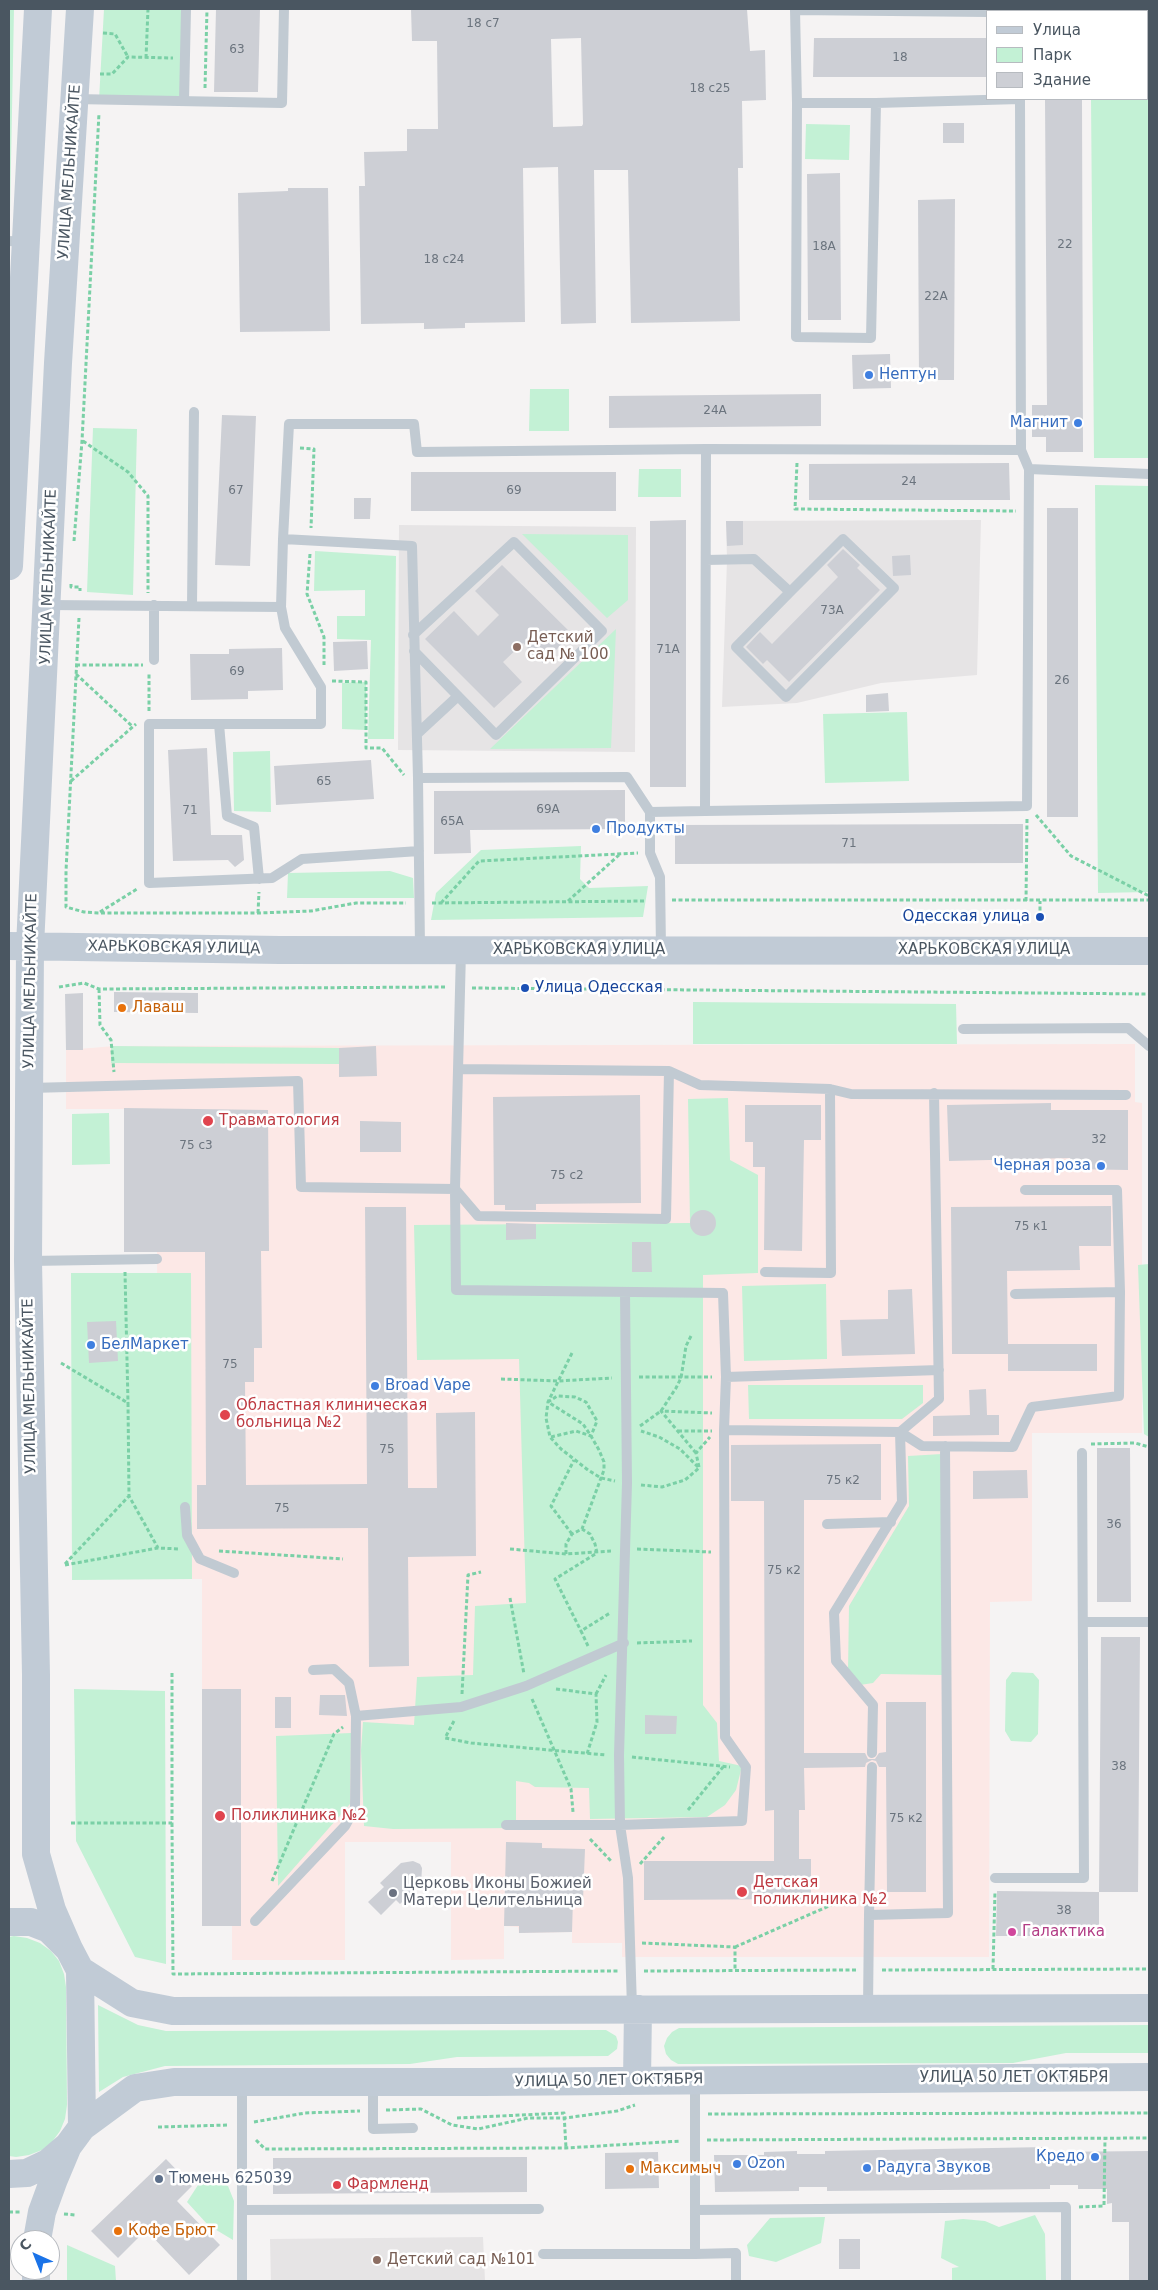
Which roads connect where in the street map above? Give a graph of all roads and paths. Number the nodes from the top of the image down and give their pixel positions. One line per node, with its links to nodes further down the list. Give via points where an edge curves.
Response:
1 (38, 9): 23 (main road)
2 (80, 9): 16 (main road, УЛИЦА МЕЛЬНИКАЙТЕ)
3 (148, 9): 12 (path)
4 (186, 9): 13 (lane)
5 (207, 9): 20 (path)
6 (284, 9): 20 (lane, via 282,103)
7 (986, 12): 21 (lane, via 795,10)
8 (103, 25): 9 (path)
9 (103, 33): 10 (path); 11 (path, via 115,34)
10 (102, 42)
11 (128, 57): 12 (path); 15 (path, via 112,74)
12 (146, 58): 13 (path)
13 (185, 58): 19 (lane)
14 (101, 66): 15 (path)
15 (100, 74): 16 (path)
16 (87, 100): 19 (lane); 27 (path); 41 (main road, УЛИЦА МЕЛЬНИКАЙТЕ, via 58,363)
17 (986, 100): 22 (lane)
18 (1020, 100): 30 (lane)
19 (184, 101): 20 (lane)
20 (204, 101)
21 (797, 103): 22 (lane); 22 (lane, via 796,337 870,338)
22 (876, 103)
23 (18, 242): 24 (main road)
24 (15, 358): 38 (main road)
25 (194, 412): 44 (lane)
26 (298, 424): 28 (lane, via 414,424 417,452); 34 (lane, via 289,424); 35 (path, via 298,448 314,449)
27 (82, 441): 36 (path); 43 (path, via 128,472 148,496)
28 (706, 449): 29 (lane); 37 (lane)
29 (798, 450): 30 (lane); 33 (path, via 795,509)
30 (1021, 450): 31 (lane)
31 (1029, 469): 32 (lane); 33 (lane)
32 (1149, 474)
33 (1029, 511): 58 (lane)
34 (283, 539): 35 (lane); 45 (lane)
35 (311, 540): 46 (lane, via 412,546); 50 (path, via 307,594 324,636)
36 (74, 548)
37 (706, 560): 40 (lane, via 754,559); 59 (lane)
38 (9, 566)
39 (71, 577): 42 (path, via 71,587 80,587)
40 (790, 592): 40 (lane, via 736,647 786,697 894,588 843,539)
41 (48, 605): 42 (lane); 77 (main road, УЛИЦА МЕЛЬНИКАЙТЕ)
42 (79, 605): 43 (lane); 49 (path)
43 (151, 605): 44 (lane); 48 (lane)
44 (192, 606): 45 (lane)
45 (281, 607): 54 (lane, via 285,628 321,687 321,724)
46 (413, 635): 47 (lane); 53 (lane, via 514,542 602,632 496,734)
47 (414, 651): 53 (lane); 55 (lane)
48 (152, 663): 49 (path)
49 (76, 665): 51 (path)
50 (324, 671)
51 (76, 673): 57 (path); 57 (path, via 133,727)
52 (324, 681): 56 (path, via 366,682 366,748 382,748 407,778)
53 (458, 696): 55 (lane)
54 (219, 724): 64 (lane, via 227,816 254,828); 65 (lane, via 149,724)
55 (417, 734): 56 (lane)
56 (418, 778): 60 (lane, via 627,777); 61 (lane)
57 (70, 781): 74 (path, via 66,907)
58 (1027, 806): 59 (lane); 66 (path, via 1071,856); 69 (path)
59 (705, 811): 60 (lane)
60 (650, 812): 62 (lane)
61 (419, 851): 64 (lane, via 302,859 272,878); 72 (lane)
62 (650, 853): 63 (path); 67 (lane, via 660,877)
63 (620, 854): 71 (path); 73 (path, via 479,861)
64 (259, 878): 65 (lane); 75 (path)
65 (148, 883): 74 (path)
66 (1149, 896)
67 (661, 900): 69 (path); 71 (path); 80 (lane)
68 (1149, 900): 70 (path)
69 (1026, 901): 70 (path)
70 (1040, 901): 76 (path)
71 (567, 902): 73 (path)
72 (420, 903): 73 (path); 75 (path, via 356,903 311,911); 78 (lane)
73 (440, 903)
74 (98, 912): 75 (path)
75 (258, 913)
76 (1040, 917)
77 (19, 946): 78 (main road, ХАРЬКОВСКАЯ УЛИЦА); 91 (main road, УЛИЦА МЕЛЬНИКАЙТЕ)
78 (420, 950): 79 (main road, ХАРЬКОВСКАЯ УЛИЦА)
79 (461, 950): 80 (main road, ХАРЬКОВСКАЯ УЛИЦА); 83 (lane)
80 (661, 950): 81 (main road, ХАРЬКОВСКАЯ УЛИЦА)
81 (1149, 951)
82 (59, 987): 84 (path, via 84,982)
83 (460, 987): 84 (path); 85 (path); 88 (lane)
84 (99, 988): 90 (path, via 100,1025 111,1040)
85 (1149, 994)
86 (963, 1029): 87 (lane, via 1128,1028)
87 (1149, 1046)
88 (458, 1069): 89 (lane); 96 (lane)
89 (669, 1071): 92 (lane, via 700,1086); 96 (lane, via 666,1219 478,1216)
90 (115, 1085): 91 (lane); 96 (lane, via 298,1081 301,1187)
91 (29, 1088): 95 (main road, УЛИЦА МЕЛЬНИКАЙТЕ)
92 (830, 1089): 93 (lane, via 851,1094); 101 (lane, via 831,1273)
93 (934, 1094): 94 (lane); 107 (lane)
94 (1126, 1095)
95 (19, 1188): 100 (main road, УЛИЦА МЕЛЬНИКАЙТЕ)
96 (455, 1190): 103 (lane, via 456,1290)
97 (1025, 1190): 102 (lane, via 1117,1190)
98 (125, 1259): 99 (lane); 100 (lane); 109 (path)
99 (158, 1259)
100 (28, 1261): 169 (main road, УЛИЦА МЕЛЬНИКАЙТЕ, via 36,1854 52,1910)
101 (765, 1272)
102 (1120, 1292): 104 (lane); 118 (lane, via 1119,1396 1032,1407 1013,1447)
103 (625, 1293): 108 (lane, via 723,1293); 137 (lane)
104 (1015, 1294)
105 (691, 1336): 110 (path, via 686,1346 681,1378)
106 (61, 1363): 109 (path)
107 (939, 1370): 108 (lane); 115 (lane, via 939,1399)
108 (726, 1376): 111 (lane)
109 (128, 1403): 124 (path)
110 (661, 1411): 111 (path); 112 (path); 114 (path)
111 (725, 1414): 113 (lane)
112 (635, 1430)
113 (724, 1430): 115 (lane); 153 (lane, via 725,1737)
114 (678, 1431): 120 (path); 120 (path, via 715,1431)
115 (900, 1432): 118 (lane, via 922,1446); 126 (lane, via 902,1502)
116 (591, 1436): 116 (path, via 597,1421 586,1402 575,1397 557,1396 548,1402 583,1424); 117 (path, via 576,1431); 128 (path, via 604,1462 604,1470)
117 (550, 1437)
118 (945, 1446): 164 (lane, via 948,1913)
119 (1149, 1447): 121 (path, via 1135,1443 1092,1442)
120 (696, 1453): 123 (path)
121 (1082, 1453): 138 (lane)
122 (574, 1460): 129 (path, via 551,1506)
123 (699, 1468)
124 (129, 1496): 130 (path); 130 (path, via 64,1565)
125 (185, 1506): 131 (lane, via 187,1535)
126 (891, 1522): 127 (lane); 150 (lane, via 834,1613 836,1661 873,1705)
127 (827, 1524)
128 (582, 1529): 129 (path); 140 (path, via 590,1534 597,1553 555,1579)
129 (572, 1534): 132 (path, via 566,1544)
130 (158, 1548): 131 (path)
131 (195, 1549): 133 (path); 135 (lane, via 200,1559)
132 (566, 1554)
133 (343, 1559)
134 (481, 1572): 147 (path, via 468,1575)
135 (234, 1573)
136 (510, 1598): 146 (path)
137 (624, 1605): 140 (path); 142 (lane)
138 (1084, 1622): 139 (lane); 161 (lane, via 1084,1878)
139 (1149, 1622)
140 (581, 1631): 143 (path)
141 (692, 1641): 142 (path)
142 (624, 1644): 143 (lane); 152 (lane)
143 (594, 1658): 146 (lane)
144 (313, 1670): 148 (lane, via 334,1669 349,1684)
145 (172, 1673): 156 (path)
146 (526, 1686): 147 (lane); 149 (path); 151 (path, via 596,1694 597,1722)
147 (461, 1707): 148 (lane); 149 (path, via 445,1738)
148 (356, 1716): 162 (path, via 334,1734); 165 (lane, via 354,1808 345,1826)
149 (554, 1750): 151 (path); 157 (path, via 571,1789)
150 (872, 1753)
151 (587, 1754): 152 (path)
152 (619, 1755): 153 (path); 159 (lane)
153 (746, 1767): 159 (lane, via 742,1821)
154 (872, 1767): 163 (lane)
155 (70, 1823): 156 (path)
156 (172, 1823): 174 (path, via 172,1974)
157 (575, 1824): 158 (lane); 159 (lane); 160 (path)
158 (506, 1825)
159 (620, 1825): 160 (lane)
160 (628, 1878): 167 (lane)
161 (995, 1878): 170 (path)
162 (270, 1885)
163 (870, 1896): 164 (lane); 168 (path, via 845,1899)
164 (869, 1915): 173 (lane)
165 (255, 1921)
166 (9, 1922): 169 (main road, via 31,1922 49,1929)
167 (631, 1943): 168 (path); 174 (lane)
168 (735, 1947): 172 (path)
169 (75, 1960): 177 (main road, via 132,2003 173,2011); 190 (main road)
170 (993, 1969): 171 (path); 173 (path)
171 (1149, 1969)
172 (735, 1970): 173 (path); 174 (path)
173 (868, 1970): 175 (lane)
174 (632, 1971): 177 (lane)
175 (868, 2008): 176 (main road); 177 (main road)
176 (1149, 2008)
177 (635, 2009): 182 (main road)
178 (1149, 2077): 179 (main road, УЛИЦА 50 ЛЕТ ОКТЯБРЯ)
179 (695, 2080): 182 (main road, УЛИЦА 50 ЛЕТ ОКТЯБРЯ); 184 (lane)
180 (242, 2082): 181 (main road, УЛИЦА 50 ЛЕТ ОКТЯБРЯ); 187 (lane); 190 (main road, УЛИЦА 50 ЛЕТ ОКТЯБРЯ, via 174,2082 135,2088)
181 (373, 2082): 182 (main road, УЛИЦА 50 ЛЕТ ОКТЯБРЯ); 189 (lane, via 373,2129)
182 (638, 2092): 186 (path, via 617,2111)
183 (1149, 2113): 184 (path)
184 (696, 2114): 193 (lane)
185 (458, 2118): 186 (path, via 564,2113)
186 (565, 2118): 194 (path)
187 (242, 2125): 188 (path); 194 (path, via 265,2149); 198 (lane)
188 (158, 2127)
189 (413, 2128)
190 (75, 2137): 195 (main road, УЛИЦА 50 ЛЕТ ОКТЯБРЯ, via 48,2163 27,2173); 200 (main road, via 48,2195)
191 (1104, 2138): 192 (path); 193 (path); 196 (path, via 1104,2206)
192 (1149, 2138)
193 (696, 2140): 194 (path); 199 (lane)
194 (566, 2148)
195 (9, 2174)
196 (1066, 2207): 199 (lane); 205 (lane)
197 (539, 2209): 198 (lane)
198 (242, 2210): 203 (lane)
199 (696, 2210): 202 (lane)
200 (39, 2230)
201 (543, 2254): 202 (lane)
202 (696, 2254): 204 (lane, via 736,2253)
203 (242, 2281)
204 (736, 2281)
205 (1066, 2281)

